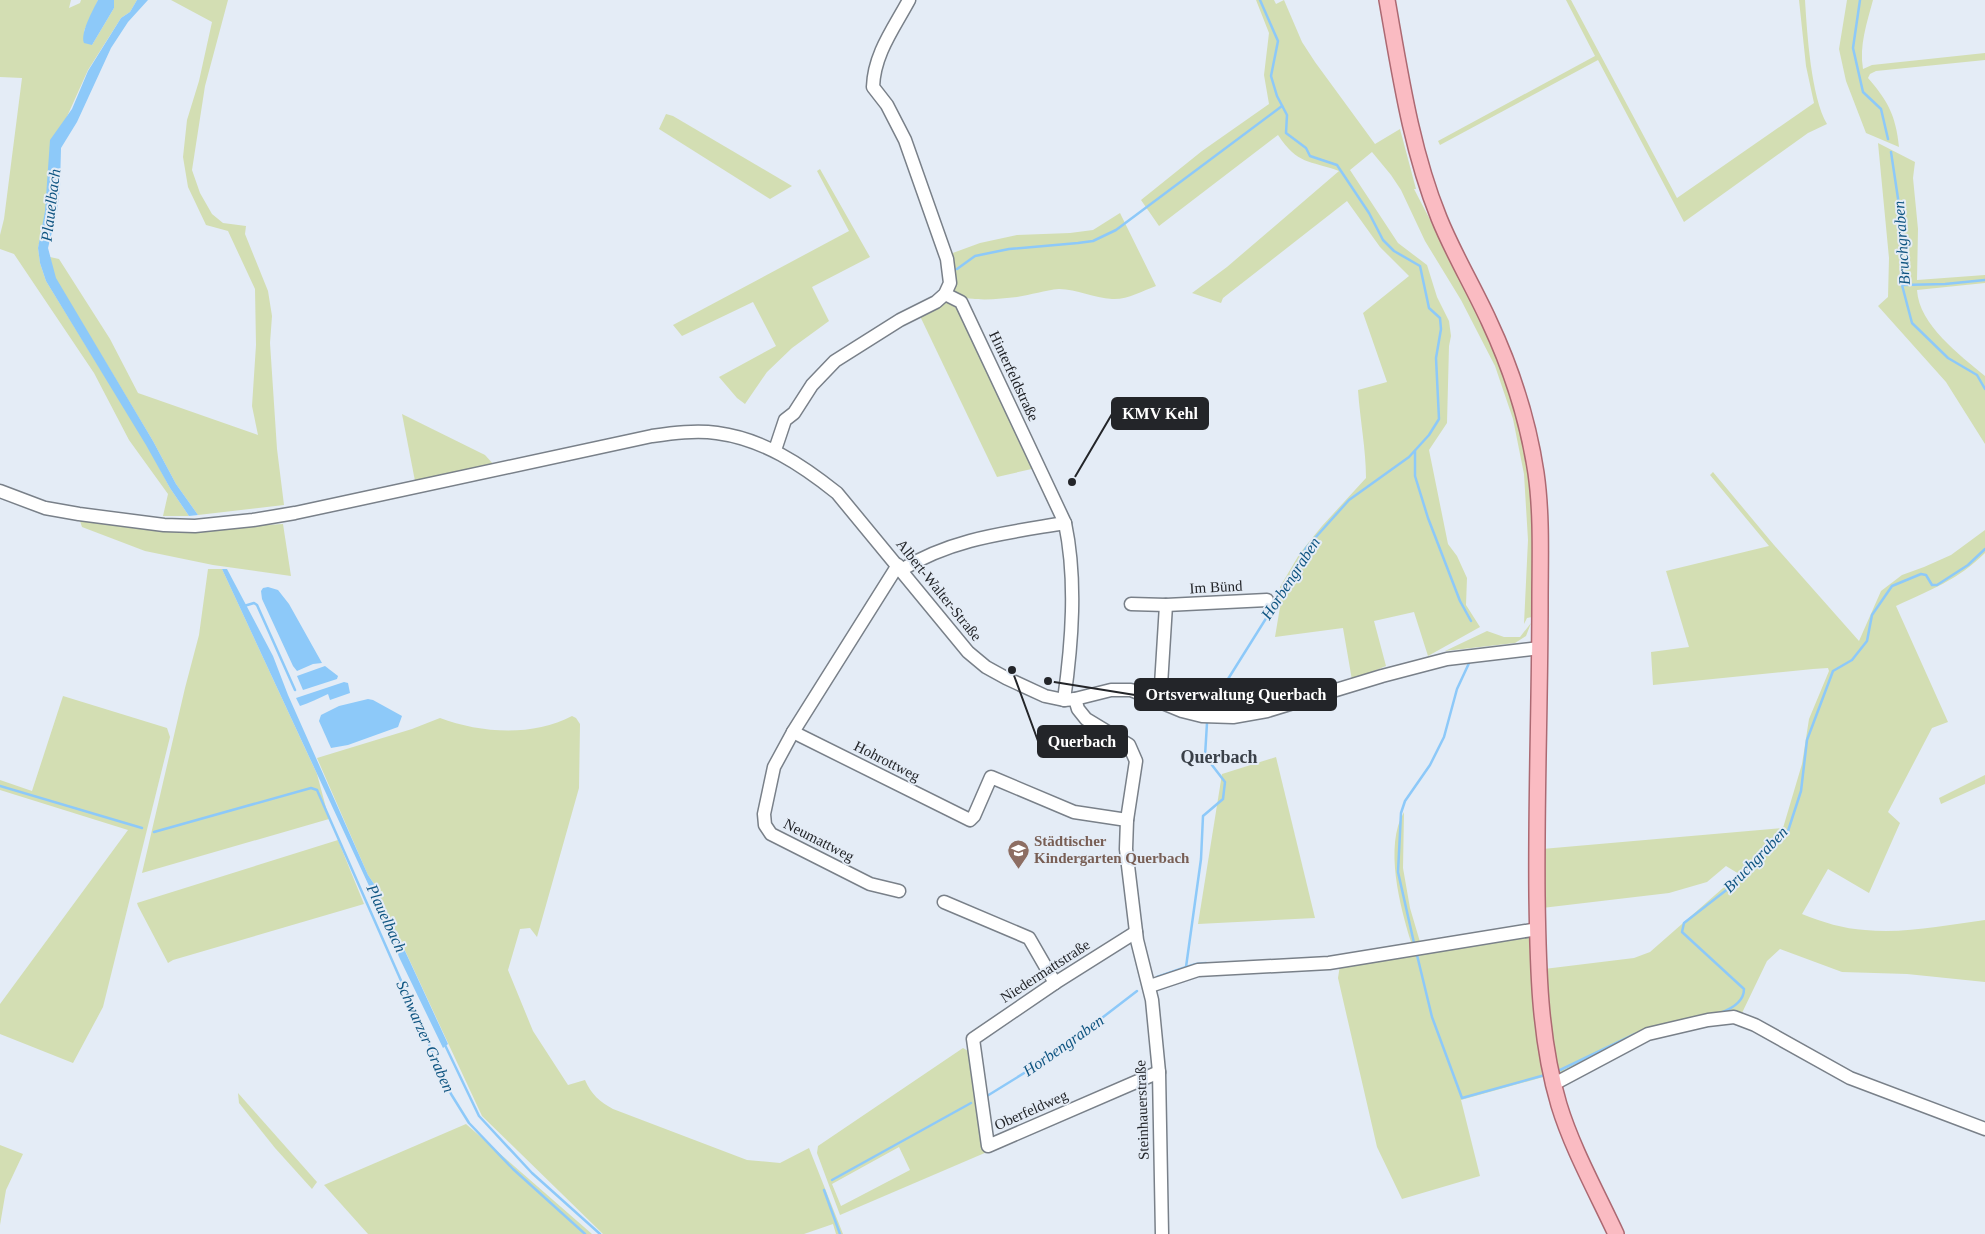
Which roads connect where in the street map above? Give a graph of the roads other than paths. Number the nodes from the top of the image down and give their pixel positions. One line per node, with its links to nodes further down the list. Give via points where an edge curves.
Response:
1 (910, 0): 3 (street, via 878,55 873,86 887,104 905,140 947,260 950,283)
2 (1387, 0): 11 (main road, via 1412,131 1439,218 1506,358 1525,420 1536,475 1539,518)
3 (945, 294): 4 (street, via 835,361 785,420); 6 (street, Hinterfeldstraße, via 961,302)
4 (775, 450): 5 (street, Albert-Walter-Straße, via 717,433 652,436 295,512 195,526 70,513 45,508); 7 (street, Albert-Walter-Straße, via 814,474 837,493)
5 (0, 491)
6 (1065, 523): 7 (street, via 981,537 946,547); 12 (street, Hinterfeldstraße, via 1069,544 1071,611)
7 (900, 567): 12 (street, Albert-Walter-Straße, via 962,645 980,662 1030,690 1045,696); 14 (street)
8 (1266, 600): 10 (street, Im Bünd)
9 (1132, 604): 10 (street, Im Bünd)
10 (1166, 605): 13 (street)
11 (1540, 648): 13 (street, via 1434,662 1267,711 1233,717 1202,716); 18 (main road, via 1536,825)
12 (1070, 699): 13 (street, via 1103,691 1131,690); 15 (street, Steinhauerstraße, via 1086,719 1129,745 1136,761)
13 (1160, 701)
14 (793, 732): 15 (street, Hohrottweg, via 970,820 991,776 1074,812); 16 (street, Neumattweg, via 774,767 764,814 765,825 771,834 870,884)
15 (1127, 820): 19 (street, Steinhauerstraße, via 1128,876)
16 (900, 891)
17 (944, 902): 20 (street, via 1029,938)
18 (1538, 929): 21 (street, via 1330,963 1198,970); 24 (main road, via 1544,1034)
19 (1136, 932): 20 (street, Niedermattstraße); 21 (street, Steinhauerstraße)
20 (1055, 983): 22 (street, Niedermattstraße)
21 (1150, 986): 23 (street, Steinhauerstraße)
22 (974, 1039): 23 (street, Oberfeldweg, via 988,1146)
23 (1159, 1072): 26 (street, Steinhauerstraße)
24 (1554, 1084): 25 (street, via 1648,1034 1734,1017 1850,1078); 27 (main road, via 1568,1130)
25 (1985, 1129)
26 (1162, 1234)
27 (1616, 1234)

